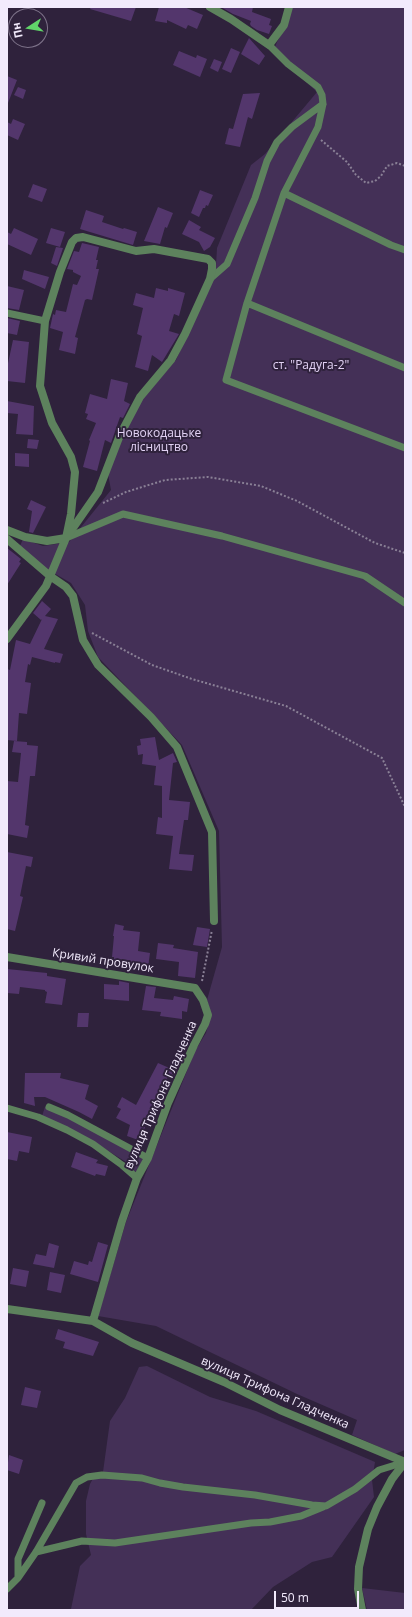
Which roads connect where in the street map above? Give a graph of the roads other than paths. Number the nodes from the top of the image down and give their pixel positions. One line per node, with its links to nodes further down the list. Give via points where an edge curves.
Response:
1 (210, 7): 3 (street)
2 (290, 7): 3 (street, via 284,25)
3 (269, 45): 4 (lane, via 288,64 318,87)
4 (323, 104): 5 (lane, via 318,127); 7 (lane, via 292,127 277,142 267,161 255,198 227,264)
5 (284, 193): 6 (lane); 8 (lane)
6 (405, 250)
7 (210, 279): 10 (street, via 212,263 208,259 154,249 136,251 84,237 76,238 68,248); 14 (street, via 171,360 140,397 120,435 98,492)
8 (247, 303): 11 (lane); 12 (lane, via 226,380)
9 (7, 313): 10 (lane)
10 (46, 321): 14 (street, via 40,386 52,423 71,457 75,472)
11 (405, 368)
12 (405, 448)
13 (7, 530): 14 (street, via 47,541)
14 (66, 538): 16 (street); 17 (lane, via 123,514 222,536 365,576)
15 (7, 539): 16 (street)
16 (50, 576): 18 (street, via 46,586); 19 (street, via 66,587 73,596 83,640 98,665 178,747 212,832)
17 (405, 603)
18 (7, 638)
19 (214, 921)
20 (7, 957): 21 (street, Кривий провулок)
21 (195, 988): 24 (street, вулиця Трифона Гладченка, via 203,1000 208,1015 168,1103)
22 (49, 1107): 24 (lane)
23 (7, 1108): 25 (lane, via 38,1117 93,1144)
24 (148, 1158): 25 (street, вулиця Трифона Гладченка)
25 (137, 1178): 27 (street, вулиця Трифона Гладченка)
26 (7, 1309): 27 (street, вулиця Трифона Гладченка)
27 (93, 1321): 28 (street, вулиця Трифона Гладченка, via 132,1343 224,1382 280,1410)
28 (405, 1462): 30 (lane, via 378,1470 355,1489); 34 (street, via 376,1506 368,1529 359,1567 358,1589)
29 (42, 1503): 32 (lane, via 18,1559)
30 (326, 1506): 31 (lane, via 301,1516 270,1522 115,1543 82,1541); 31 (lane, via 183,1487 142,1478 102,1475 87,1477 76,1483)
31 (36, 1552): 32 (lane)
32 (18, 1578): 33 (lane)
33 (7, 1589)
34 (362, 1610)

